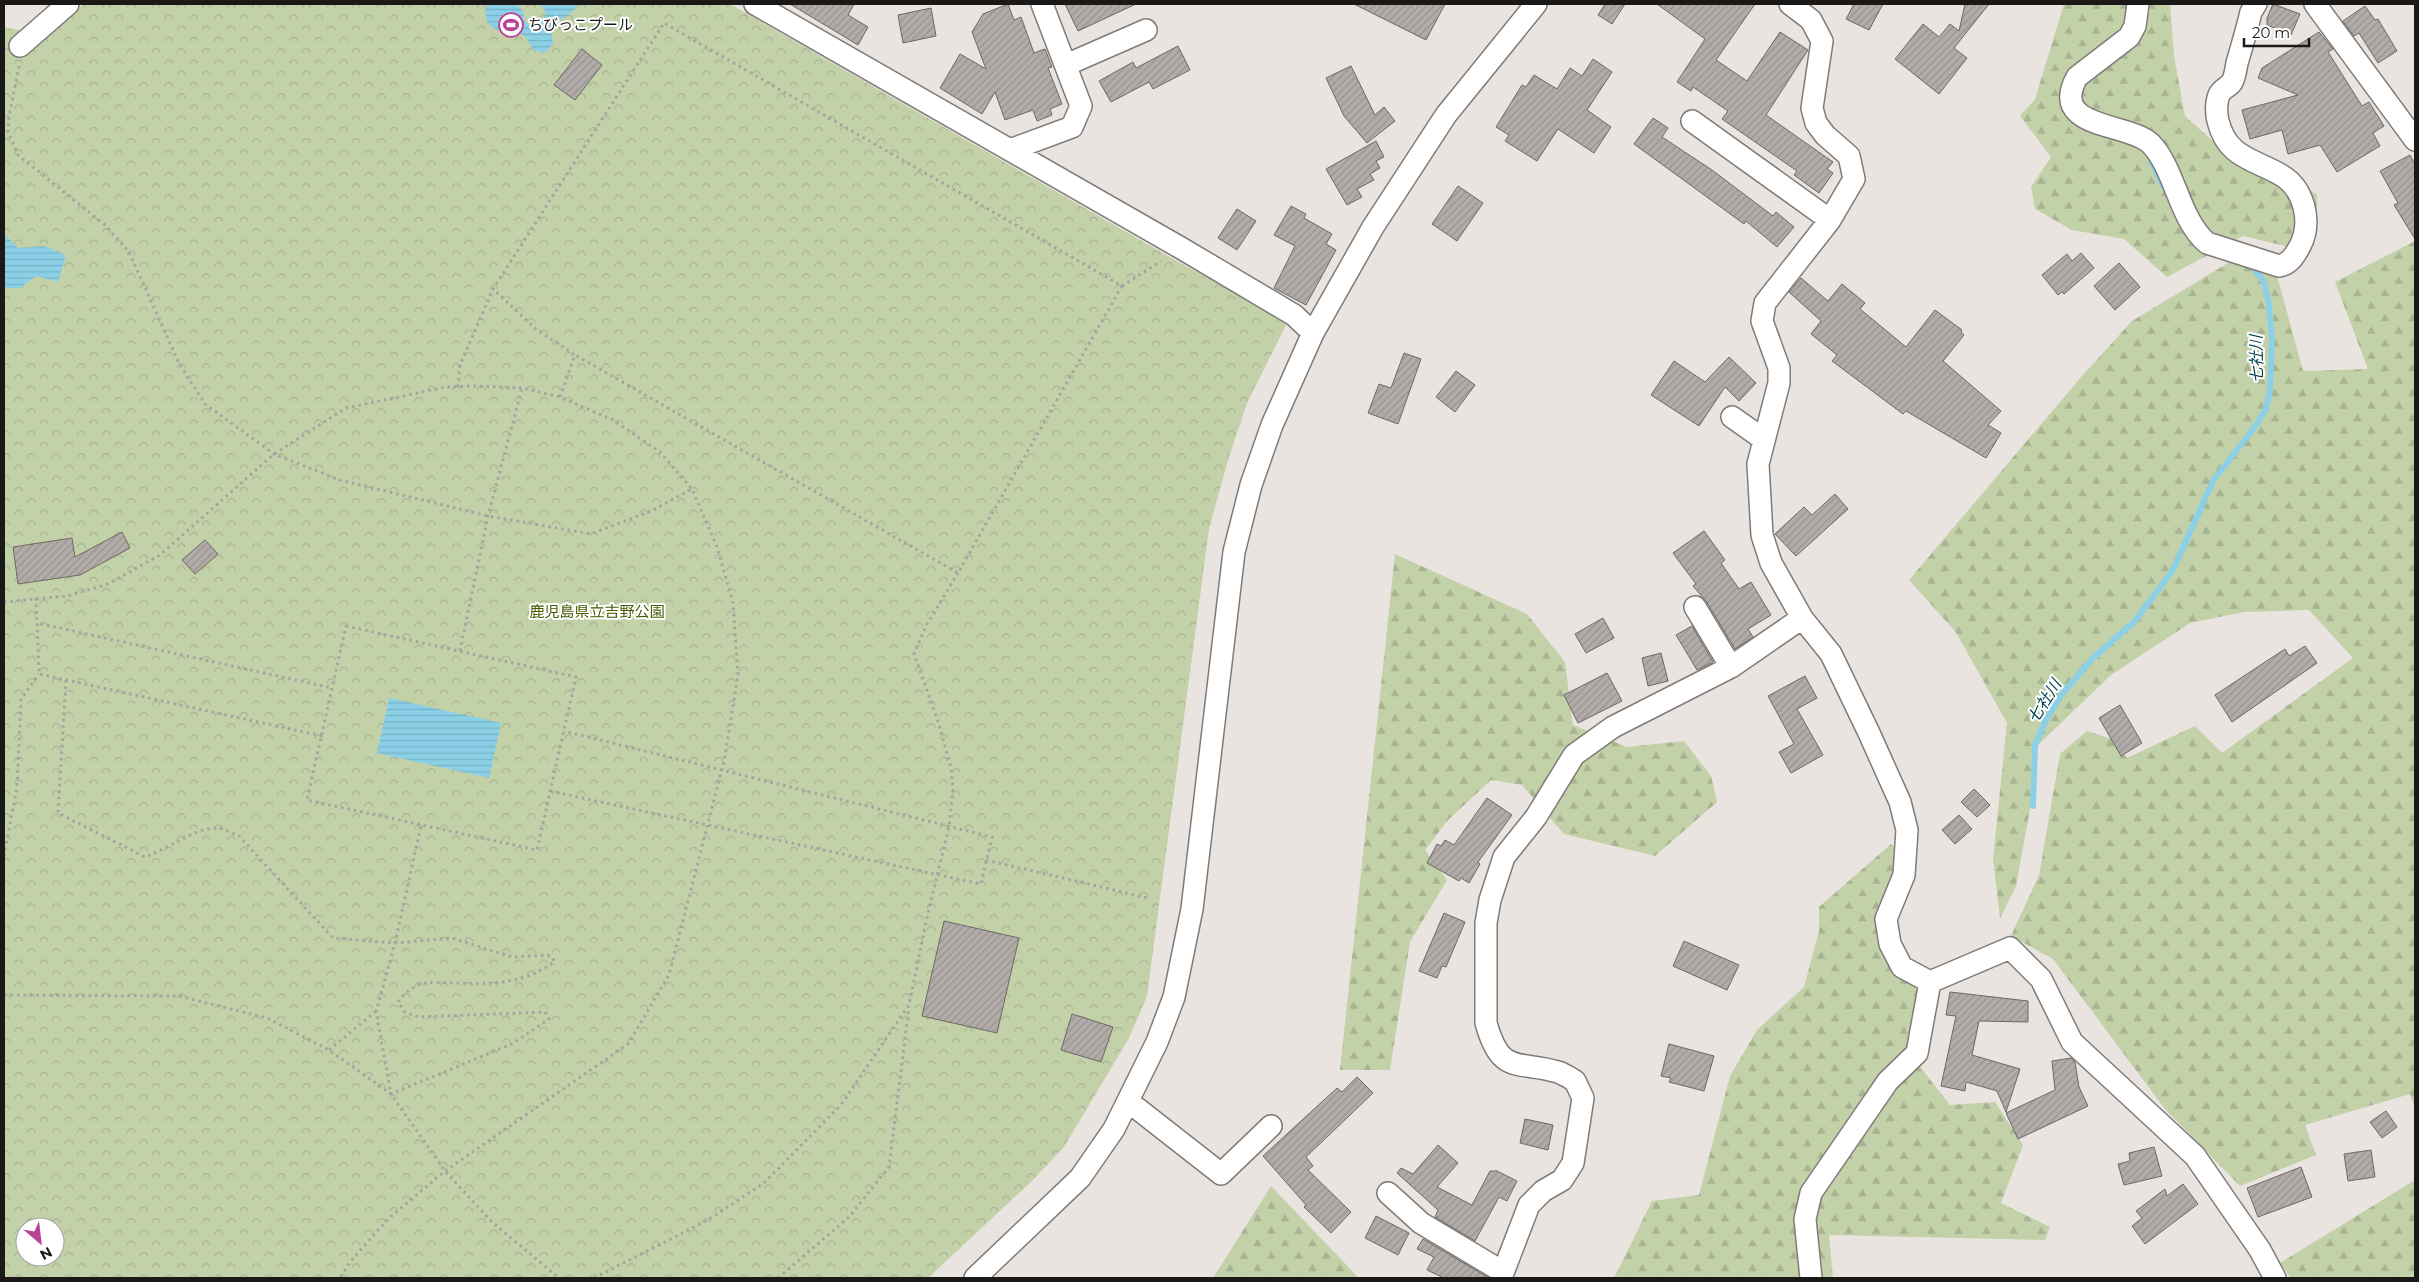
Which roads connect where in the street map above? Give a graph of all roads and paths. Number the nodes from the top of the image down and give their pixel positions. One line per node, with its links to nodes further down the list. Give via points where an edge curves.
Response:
1 (68, 4): 10 (street)
2 (755, 4): 14 (street)
3 (1042, 4): 11 (street)
4 (1536, 4): 19 (street, via 1446,115 1373,227)
5 (1790, 4): 15 (street, via 1811,20 1822,41 1812,108 1816,123 1825,135 1849,156 1854,179)
6 (2138, 4): 7 (street, via 2135,26 2129,37 2078,77 2073,85 2074,106 2087,120 2139,135 2151,144 2200,237 2208,243 2279,266 2285,265 2295,255 2302,242 2306,229 2303,206 2294,187 2282,176 2241,157 2231,146 2218,121 2219,93 2232,82)
7 (2256, 4)
8 (2315, 4): 13 (street)
9 (1146, 30): 11 (street)
10 (20, 46): 26 (path, via 8,132 18,155 105,225 129,252 179,363 206,404)
11 (1066, 65): 14 (street, via 1081,106 1072,127)
12 (1692, 121): 15 (street)
13 (2415, 140)
14 (1010, 150): 16 (street)
15 (1830, 220): 25 (street, via 1765,303 1762,321 1779,368 1779,383)
16 (1181, 248): 17 (path); 19 (street, via 1294,315)
17 (1122, 286): 18 (path, via 664,23); 29 (path)
18 (493, 288): 20 (path, via 537,330); 21 (path, via 460,365)
19 (1313, 333): 58 (street, via 1272,425 1251,485 1234,552 1192,909 1174,997)
20 (575, 355): 23 (path); 29 (path)
21 (458, 387): 22 (path); 26 (path, via 346,408)
22 (522, 388): 23 (path); 28 (path)
23 (560, 397): 27 (path, via 613,420 660,452)
24 (1732, 417): 25 (street)
25 (1763, 439): 33 (street, via 1758,464 1762,535 1771,563)
26 (274, 454): 28 (path, via 340,480); 30 (path, via 160,555 108,584 67,596)
27 (692, 489): 28 (path, via 651,511 591,534); 42 (path, via 717,547 734,603 738,675)
28 (488, 516): 35 (path)
29 (958, 573): 46 (path, via 926,626 914,654 951,768 953,789)
30 (36, 598): 31 (path); 34 (path)
31 (4, 602)
32 (1695, 608): 36 (street)
33 (1802, 618): 36 (street); 52 (street, via 1831,654 1900,802 1908,830 1904,875 1886,919 1890,944 1902,967)
34 (37, 623): 37 (path); 39 (path)
35 (460, 651): 39 (path, via 346,626); 40 (path, via 576,676)
36 (1731, 667): 62 (street, via 1613,727 1574,755 1536,817 1504,857 1486,922 1486,1022 1490,1037 1506,1060 1521,1067 1558,1072 1575,1081 1583,1098 1573,1164 1562,1180 1543,1191 1529,1205)
37 (39, 674): 38 (path); 47 (path, via 21,699 17,788)
38 (66, 680): 41 (path); 51 (path, via 58,813 146,857 194,833 218,828 239,836 334,938)
39 (332, 688): 41 (path)
40 (564, 731): 42 (path); 43 (path)
41 (322, 736): 44 (path, via 307,800)
42 (722, 770): 45 (path); 46 (path)
43 (550, 791): 44 (path, via 537,850); 45 (path)
44 (421, 825): 51 (path)
45 (708, 825): 49 (path); 60 (path, via 669,975 628,1044)
46 (949, 827): 48 (path, via 992,838); 49 (path)
47 (4, 856)
48 (986, 860): 49 (path, via 981,884); 50 (path)
49 (937, 875): 54 (path)
50 (1148, 898)
51 (395, 942): 55 (path); 57 (path, via 452,938 512,957 548,955 555,960 540,972 524,978 489,984 425,983 407,991 398,1002 405,1012 418,1017 545,1012 549,1019 512,1044)
52 (1930, 982): 68 (street, via 1917,1052 1888,1081 1811,1193 1805,1218); 69 (street, via 2010,948 2041,980 2072,1042 2195,1156 2260,1250)
53 (4, 995): 56 (path, via 179,996 267,1018)
54 (909, 1005): 65 (path, via 841,1106 764,1183 708,1220); 66 (path, via 889,1167 849,1218)
55 (376, 1012): 56 (path); 57 (path)
56 (330, 1050): 57 (path)
57 (391, 1094): 60 (path)
58 (1130, 1102): 59 (street, via 1221,1174); 67 (street, via 1080,1178)
59 (1271, 1126)
60 (445, 1171): 63 (path, via 388,1219); 64 (path, via 492,1222)
61 (1388, 1193): 62 (street, via 1421,1223)
62 (1502, 1275)
63 (340, 1278)
64 (559, 1278)
65 (594, 1278)
66 (778, 1278)
67 (975, 1278)
68 (1812, 1278)
69 (2275, 1278)

